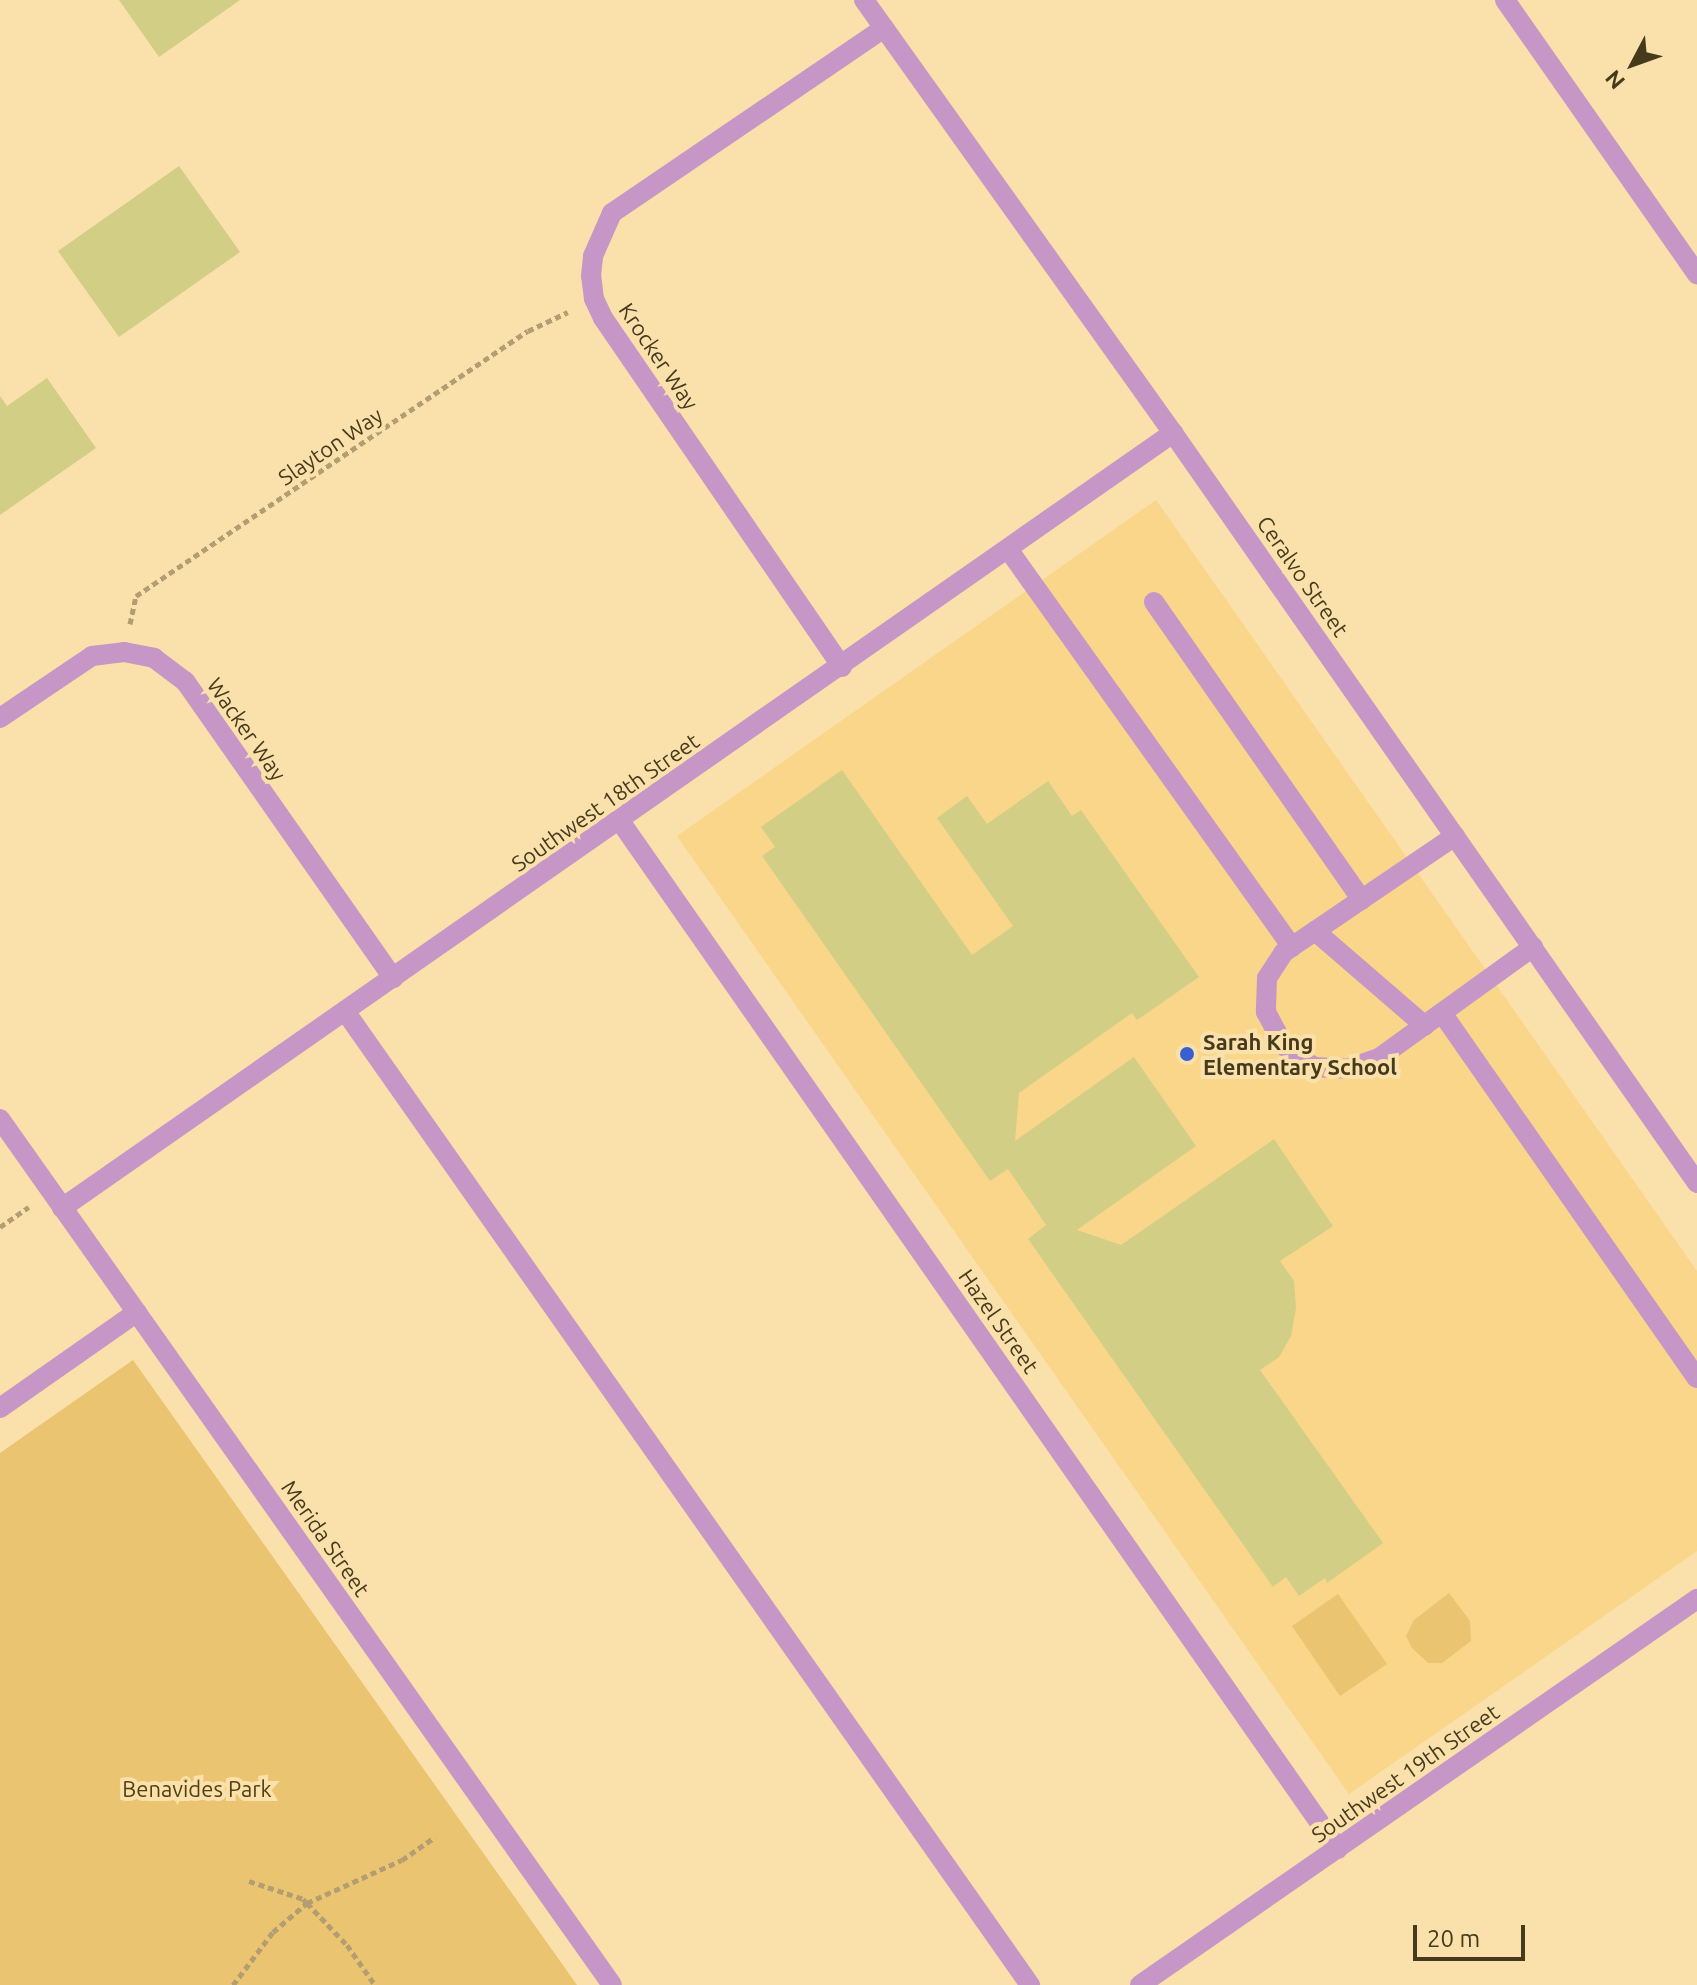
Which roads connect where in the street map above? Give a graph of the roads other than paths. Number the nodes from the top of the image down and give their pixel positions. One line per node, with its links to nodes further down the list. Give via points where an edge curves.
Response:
1 (864, 0): 3 (street, Ceralvo Street)
2 (1505, 0): 4 (street)
3 (884, 28): 5 (street, Ceralvo Street); 8 (street, Krocker Way, via 612,213 593,256 594,299 603,318)
4 (1697, 274)
5 (1173, 433): 6 (street, Southwest 18th Street); 11 (street, Ceralvo Street)
6 (1008, 549): 8 (street, Southwest 18th Street); 14 (street)
7 (1154, 602): 12 (street)
8 (842, 667): 10 (street, Southwest 18th Street)
9 (0, 718): 16 (street, Wacker Way, via 92,656 124,652 154,658 185,681)
10 (620, 821): 16 (street, Southwest 18th Street); 27 (street, Hazel Street)
11 (1455, 836): 12 (street); 15 (street, Ceralvo Street)
12 (1362, 900): 13 (street)
13 (1315, 931): 14 (street); 19 (street)
14 (1292, 947): 19 (street, via 1267,978 1266,1012 1284,1046 1314,1067 1347,1069 1379,1058)
15 (1533, 947): 18 (street); 21 (street, Ceralvo Street)
16 (393, 978): 17 (street, Southwest 18th Street)
17 (345, 1011): 22 (street, Southwest 18th Street); 29 (street)
18 (1442, 1013): 19 (street); 24 (street)
19 (1425, 1026)
20 (0, 1119): 22 (street, Merida Street)
21 (1697, 1183)
22 (62, 1208): 23 (street, Merida Street)
23 (137, 1312): 25 (street); 28 (street, Merida Street)
24 (1697, 1378)
25 (0, 1408)
26 (1697, 1599): 27 (street, Southwest 19th Street)
27 (1338, 1849): 30 (street, Southwest 19th Street)
28 (612, 1985)
29 (1030, 1985)
30 (1140, 1985)

